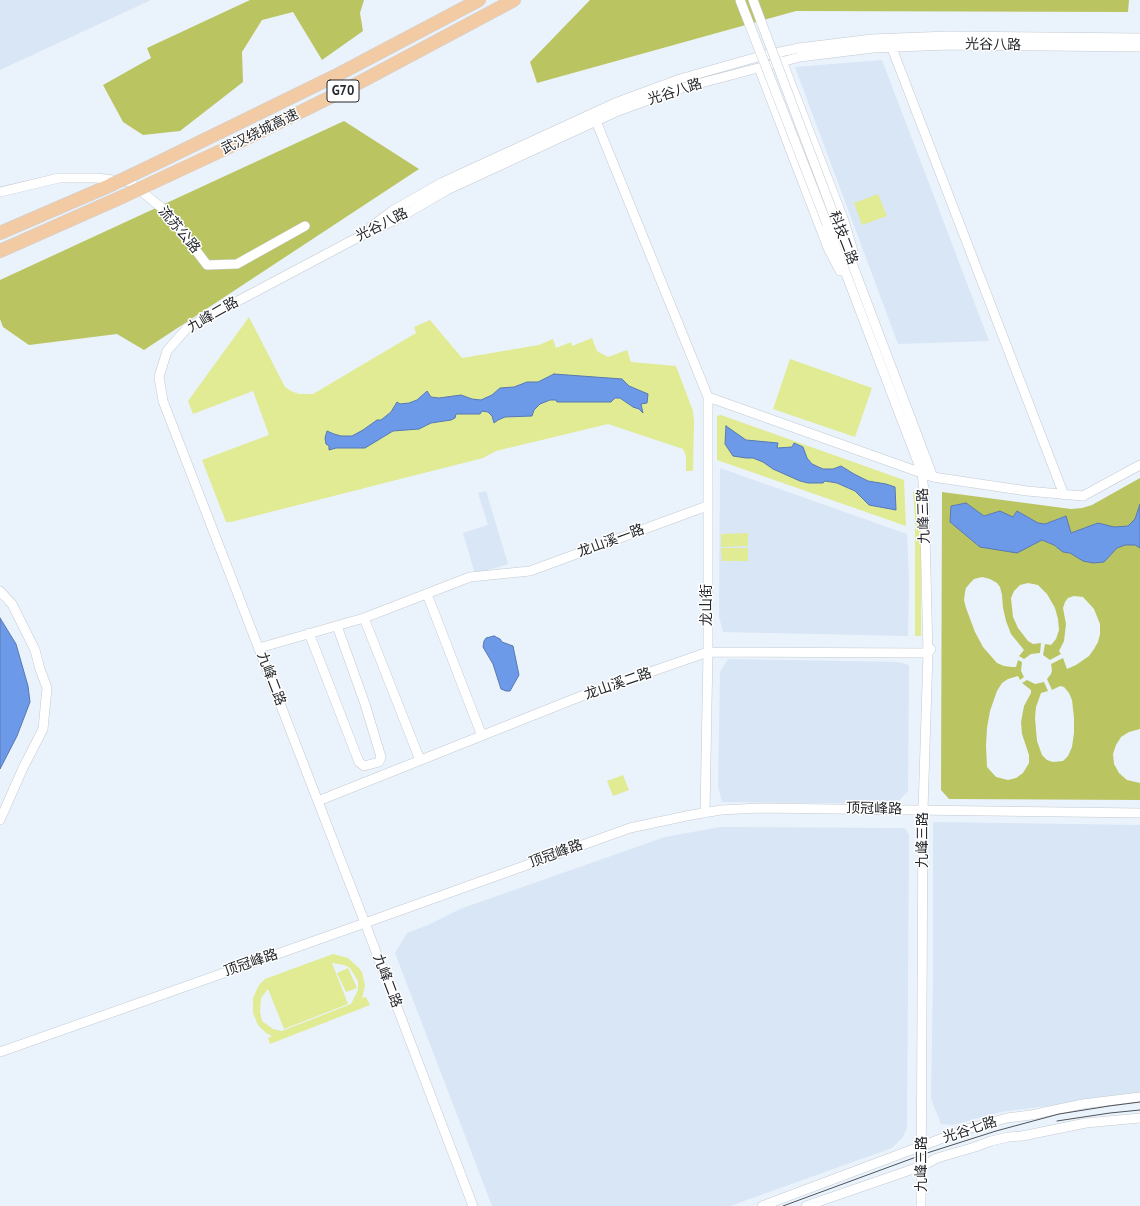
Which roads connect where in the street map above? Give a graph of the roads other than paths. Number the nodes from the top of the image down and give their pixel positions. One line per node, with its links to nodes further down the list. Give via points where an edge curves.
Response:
1 (479, 0): 13 (highway, 武汉绕城高速 / G70, bridge, via 339,74 155,164)
2 (514, 0): 15 (highway, 武汉绕城高速 / G70, bridge, via 349,88 250,137)
3 (740, 0): 17 (street, 科技二路, bridge)
4 (753, 0): 16 (street, 科技二路, bridge)
5 (1140, 38): 6 (street, 光谷八路, via 948,36)
6 (890, 43): 7 (street, 光谷八路); 8 (street, 光谷八路, via 873,48); 10 (street, 光谷八路, via 872,39 799,48 761,56 680,79 615,103); 22 (street)
7 (1140, 47)
8 (782, 61): 9 (street, 光谷八路); 16 (street, via 849,236)
9 (759, 68): 10 (street, 光谷八路, via 682,88); 17 (street, via 828,248)
10 (594, 117): 14 (street, 光谷八路, via 447,190); 18 (street)
11 (0, 192): 12 (street, 流苏公路, via 59,178 96,178 130,182 168,213 207,265 237,264)
12 (305, 226)
13 (0, 233)
14 (351, 242): 29 (street, 九峰二路, via 187,328 167,351 159,377 163,401)
15 (0, 251)
16 (860, 284): 21 (street, 科技二路)
17 (851, 288): 20 (street, 科技二路)
18 (708, 397): 20 (street); 23 (street, 龙山街)
19 (1140, 466): 22 (street, via 1083,496)
20 (922, 473): 21 (street); 30 (street, 九峰三路)
21 (933, 477): 22 (street)
22 (1064, 495)
23 (707, 506): 25 (street, 龙山溪一路, via 530,571 470,577); 31 (street, 龙山街)
24 (0, 591): 38 (street, via 12,604 35,650 48,688 43,730)
25 (427, 594): 26 (street, 龙山溪一路); 32 (street)
26 (364, 618): 27 (street, 龙山溪一路); 33 (street)
27 (337, 626): 28 (street, 龙山溪一路); 28 (street, via 381,757 379,762 364,766 359,762)
28 (309, 633): 29 (street, 龙山溪一路)
29 (259, 648): 34 (street, 九峰二路)
30 (930, 650): 31 (street, 龙山溪二路); 35 (street, 九峰三路)
31 (708, 652): 32 (street, 龙山溪二路, via 584,695); 36 (street, 龙山街)
32 (482, 736): 33 (street, 龙山溪二路)
33 (420, 760): 34 (street, 龙山溪二路)
34 (318, 801): 39 (street, 九峰二路)
35 (923, 810): 36 (street, 顶冠峰路, via 760,808); 37 (street, 顶冠峰路); 43 (street, 九峰三路)
36 (705, 812): 39 (street, 顶冠峰路, via 630,828)
37 (1140, 813)
38 (0, 820)
39 (365, 923): 40 (street, 顶冠峰路); 45 (street, 九峰二路)
40 (0, 1052)
41 (1140, 1097): 43 (street, 光谷七路, via 1083,1104 1008,1118 967,1129)
42 (1140, 1118): 44 (street, 光谷七路, via 1086,1123 1008,1137 937,1158)
43 (922, 1147): 44 (street, 九峰三路); 46 (street, 光谷七路)
44 (922, 1166): 47 (street, 光谷七路); 48 (street, 九峰三路)
45 (473, 1206)
46 (762, 1206)
47 (806, 1206)
48 (921, 1206)

